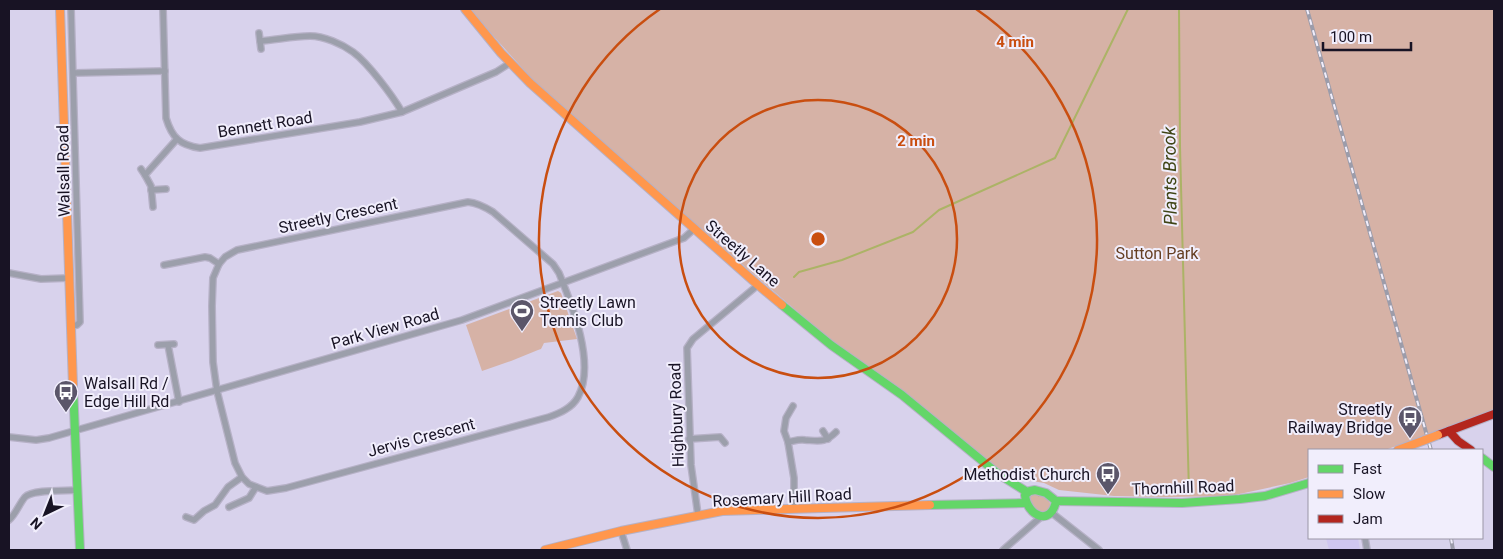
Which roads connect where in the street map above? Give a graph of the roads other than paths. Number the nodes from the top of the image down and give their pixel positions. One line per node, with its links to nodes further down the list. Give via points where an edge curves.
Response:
1 (60, 9): 22 (main road, Walsall Road)
2 (72, 9): 10 (street, Walsall Road)
3 (164, 9): 9 (street)
4 (464, 9): 8 (main road, Streetly Lane)
5 (259, 33): 6 (street)
6 (260, 41): 7 (street); 11 (street, via 312,36 353,52)
7 (261, 49)
8 (510, 63): 11 (street, Bennett Road); 18 (main road, Streetly Lane)
9 (164, 71): 10 (street); 12 (street, via 166,118)
10 (74, 72): 25 (street, Walsall Road, via 80,322)
11 (402, 112): 12 (street, Bennett Road, via 200,148 187,146)
12 (177, 139): 14 (street)
13 (141, 169): 14 (street)
14 (145, 175): 16 (street)
15 (166, 189): 16 (street)
16 (151, 190): 17 (street)
17 (153, 207)
18 (694, 229): 23 (street, Park View Road, via 684,238); 24 (main road, Streetly Lane)
19 (219, 264): 20 (street, via 205,257); 23 (street, Streetly Crescent, via 237,250 468,202 494,212 553,264); 27 (street, via 213,278 212,299)
20 (164, 265)
21 (9, 273): 22 (street, via 41,280)
22 (69, 278): 25 (main road, Walsall Road)
23 (563, 283): 27 (street, Park View Road, via 462,320); 46 (street, Jervis Crescent, via 580,333 584,372 578,396 562,412 286,488 267,491)
24 (758, 285): 36 (street, Highbury Road, via 693,339 687,348); 48 (main road, Streetly Lane, via 831,345 902,395 997,473)
25 (71, 326): 31 (main road, Walsall Road)
26 (158, 345): 28 (street, via 171,344 169,357)
27 (217, 391): 28 (street, Park View Road); 44 (street, via 235,463)
28 (179, 402): 31 (street, Park View Road)
29 (793, 406): 38 (street, via 786,411 784,431)
30 (1494, 414): 33 (main road)
31 (74, 431): 35 (street, Park View Road, via 36,440); 47 (main road, Walsall Road)
32 (823, 431): 37 (street)
33 (1449, 431): 40 (main road, bridge); 41 (main road)
34 (836, 432): 37 (street)
35 (9, 437)
36 (689, 439): 39 (street, via 720,437); 54 (street, Highbury Road)
37 (828, 439): 38 (street)
38 (788, 442): 52 (street, via 794,478)
39 (725, 443)
40 (1416, 447)
41 (1470, 449)
42 (1483, 459): 43 (main road)
43 (1494, 467)
44 (242, 477): 46 (street); 58 (street, via 228,487 215,505)
45 (1308, 483): 49 (main road, Thornhill Road, via 1265,496 1240,499 1136,504)
46 (256, 487): 51 (street, via 249,498)
47 (77, 490): 57 (street, via 33,493 26,497); 61 (main road, Walsall Road)
48 (1027, 492): 49 (main road, via 1039,490); 50 (main road)
49 (1056, 501): 53 (main road)
50 (1025, 503): 52 (main road, Rosemary Hill Road); 55 (main road, via 1033,513)
51 (229, 507)
52 (794, 508): 54 (main road, Rosemary Hill Road)
53 (1052, 513): 55 (main road); 65 (street)
54 (698, 515): 60 (main road, Rosemary Hill Road)
55 (1042, 516): 64 (street)
56 (186, 517): 58 (street)
57 (9, 520)
58 (194, 520): 59 (street)
59 (193, 528)
60 (621, 531): 62 (main road, Rosemary Hill Road); 63 (street)
61 (80, 550)
62 (545, 550)
63 (627, 550)
64 (1003, 550)
65 (1099, 550)

